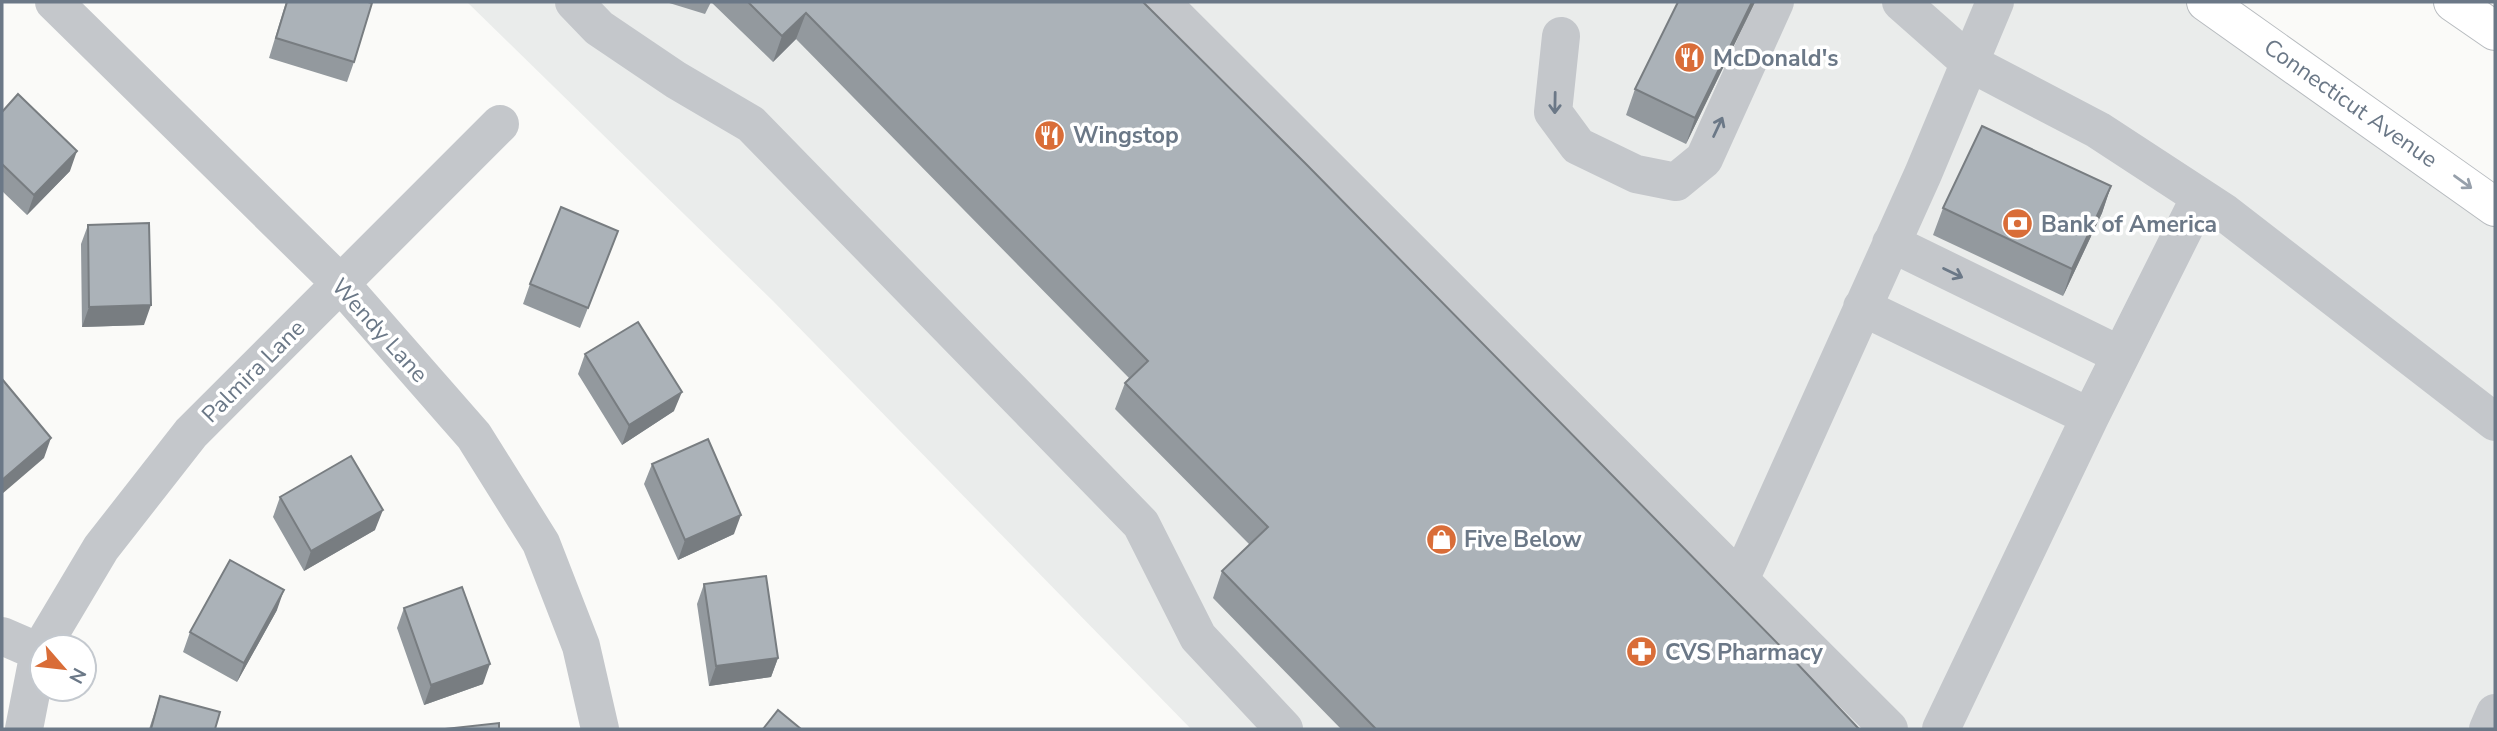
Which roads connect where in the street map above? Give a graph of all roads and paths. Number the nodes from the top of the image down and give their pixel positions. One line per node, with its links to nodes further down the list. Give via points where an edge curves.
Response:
1 (54, 2): 16 (street, Wendy Lane)
2 (574, 2): 29 (street, via 599,28 761,134 1141,524 1198,636)
3 (1775, 2): 10 (street, one-way to 3, via 1553,112 1578,146 1636,174 1676,182 1704,159)
4 (1901, 2): 11 (street)
5 (1995, 2): 11 (street)
6 (2206, 2): 14 (main road, Connecticut Avenue, one-way to 14)
7 (2453, 2): 9 (main road)
8 (1171, 6): 21 (street)
9 (2495, 31)
10 (1561, 36)
11 (1970, 64): 13 (street, via 2098,130); 15 (street)
12 (500, 124): 16 (street, Palmira Lane)
13 (2200, 197): 18 (street); 20 (street, via 2286,258)
14 (2495, 206)
15 (1891, 243): 17 (street); 18 (street, one-way to 18)
16 (340, 284): 22 (street, Palmira Lane, via 191,433 101,548); 28 (street, Wendy Lane, via 474,436 541,543 581,646)
17 (1861, 307): 19 (street); 21 (street)
18 (2120, 355): 19 (street)
19 (2090, 417): 31 (street)
20 (2495, 422)
21 (1740, 580): 30 (street)
22 (51, 633)
23 (2, 636): 24 (street)
24 (28, 645)
25 (30, 703): 27 (street, Palmira Lane)
26 (2495, 713): 32 (street)
27 (24, 729)
28 (600, 729)
29 (1284, 729)
30 (1889, 729)
31 (1941, 729)
32 (2488, 729)

